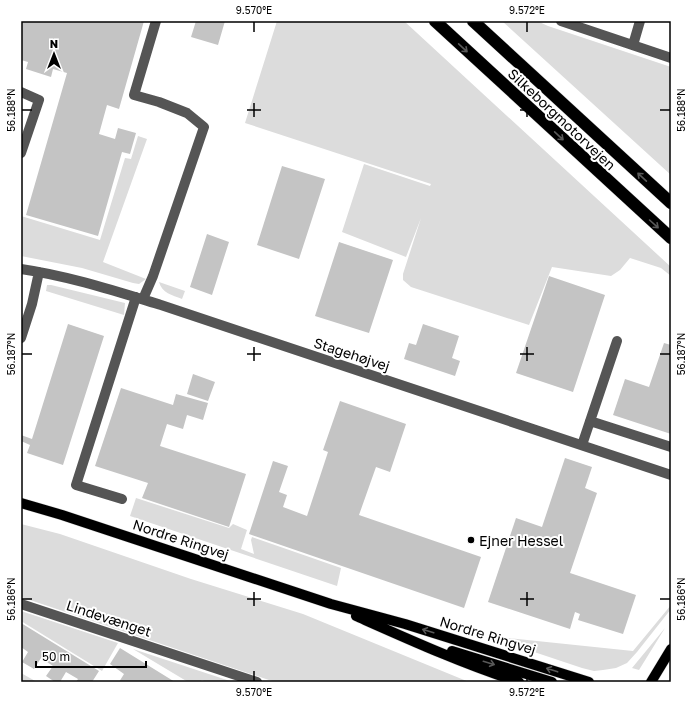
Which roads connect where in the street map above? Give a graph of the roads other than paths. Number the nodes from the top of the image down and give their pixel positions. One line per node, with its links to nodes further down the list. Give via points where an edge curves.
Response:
1 (156, 21): 14 (street, via 134,95 187,113 204,127 153,276)
2 (435, 21): 11 (highway, Silkeborgmotorvejen, one-way to 11)
3 (473, 21): 10 (highway, Silkeborgmotorvejen, one-way to 3)
4 (561, 21): 6 (street)
5 (640, 21): 6 (street)
6 (633, 45): 7 (street)
7 (671, 58)
8 (21, 92): 9 (street, via 39,100)
9 (21, 153)
10 (671, 203)
11 (671, 238)
12 (21, 269): 13 (street, Stagehøjvej)
13 (39, 272): 14 (street, Stagehøjvej); 15 (street)
14 (140, 298): 18 (street, Stagehøjvej); 21 (street, via 76,485)
15 (21, 338)
16 (617, 342): 17 (street)
17 (590, 421): 18 (street); 19 (street)
18 (582, 445): 20 (street, Stagehøjvej)
19 (671, 447)
20 (671, 475)
21 (122, 499)
22 (21, 503): 24 (main road, Nordre Ringvej)
23 (21, 604): 27 (street, Lindevænget)
24 (331, 604): 25 (main road, Nordre Ringvej); 30 (main road, Nordre Ringvej, one-way to 24, via 405,624)
25 (398, 635): 28 (main road, Nordre Ringvej, via 481,670); 29 (main road, one-way to 29)
26 (671, 649): 31 (main road)
27 (257, 682)
28 (519, 682)
29 (552, 682)
30 (590, 682)
31 (651, 682)

